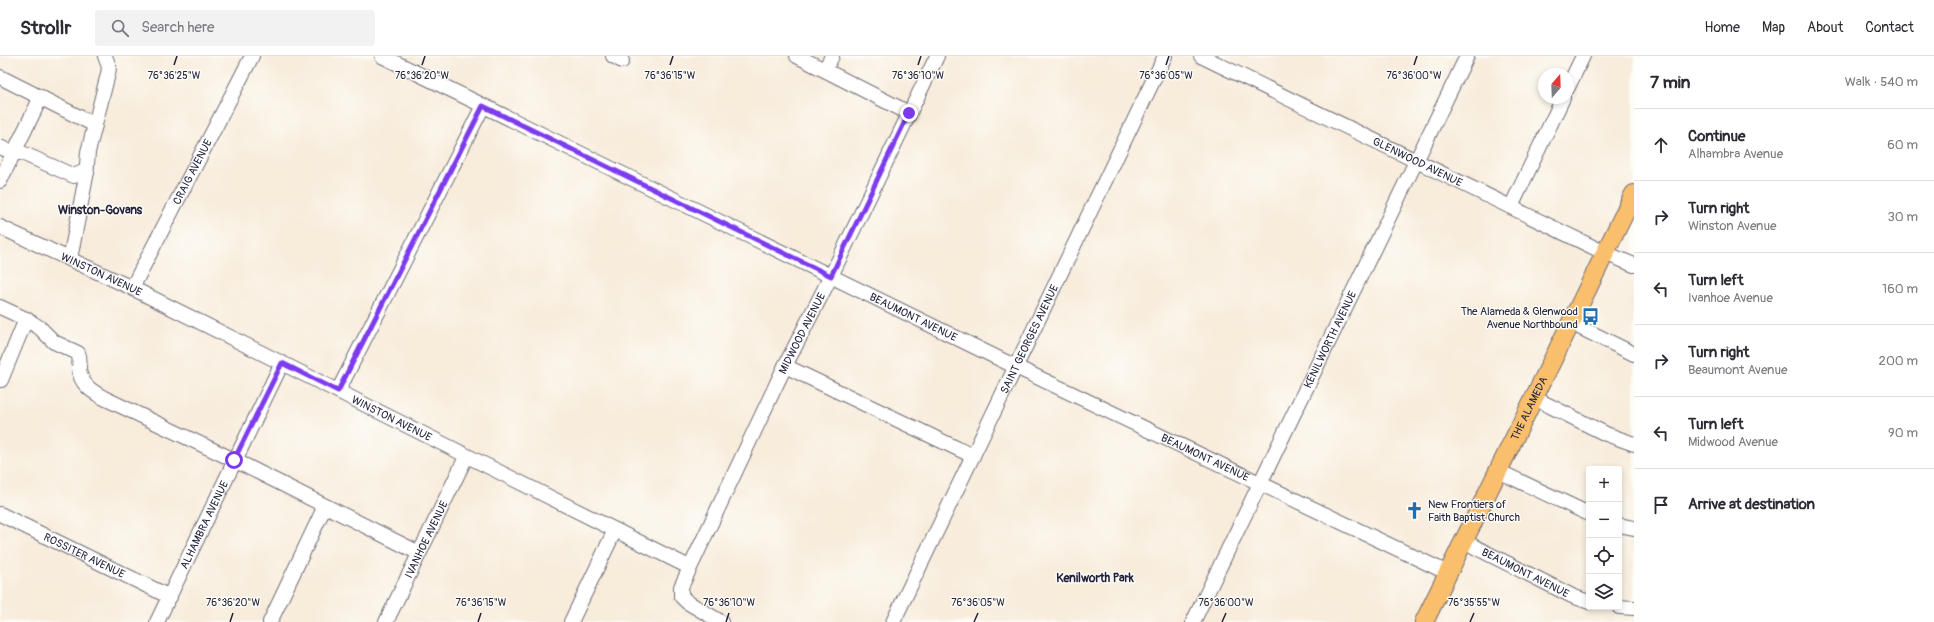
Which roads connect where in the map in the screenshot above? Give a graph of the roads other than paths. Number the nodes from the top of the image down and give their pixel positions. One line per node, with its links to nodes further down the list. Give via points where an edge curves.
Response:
1 (105, 56): 18 (street, via 109,67)
2 (252, 56): 31 (street, CRAIG AVENUE)
3 (382, 56): 16 (street, BEAUMONT AVENUE)
4 (797, 56): 11 (street)
5 (832, 56): 11 (street)
6 (937, 56): 17 (street, MIDWOOD AVENUE)
7 (1165, 56): 38 (street, SAINT GEORGES AVENUE)
8 (1201, 56): 21 (street, GLENWOOD AVENUE)
9 (1467, 56): 21 (street, KENILWORTH AVENUE)
10 (1583, 56): 12 (street)
11 (825, 70): 17 (street)
12 (1574, 75)
13 (0, 77): 14 (street)
14 (41, 97): 18 (street); 20 (street)
15 (1560, 104): 25 (street)
16 (483, 106): 30 (street, BEAUMONT AVENUE); 40 (street)
17 (909, 113): 30 (street, MIDWOOD AVENUE)
18 (95, 125): 22 (street, via 88,152)
19 (0, 147): 20 (street)
20 (13, 153): 22 (street, via 22,153 74,176); 23 (street)
21 (1416, 161): 25 (street, GLENWOOD AVENUE); 47 (street, KENILWORTH AVENUE)
22 (87, 173): 28 (street)
23 (0, 181)
24 (1634, 194): 27 (main road, THE ALAMEDA)
25 (1511, 207): 27 (street, GLENWOOD AVENUE)
26 (0, 227): 28 (street, WINSTON AVENUE)
27 (1605, 253): 29 (street, GLENWOOD AVENUE); 34 (main road, THE ALAMEDA)
28 (70, 259): 31 (street, WINSTON AVENUE)
29 (1634, 265)
30 (831, 276): 37 (street, MIDWOOD AVENUE); 38 (street, BEAUMONT AVENUE)
31 (132, 288): 36 (street, WINSTON AVENUE)
32 (0, 307): 33 (street)
33 (26, 319): 39 (street); 45 (street, via 54,342 78,353 82,382 93,392)
34 (1570, 323): 35 (street); 41 (main road, THE ALAMEDA)
35 (1634, 354)
36 (282, 363): 40 (street, WINSTON AVENUE); 45 (street, ALHAMBRA AVENUE)
37 (785, 366): 43 (street); 56 (street, MIDWOOD AVENUE)
38 (1016, 367): 43 (street, SAINT GEORGES AVENUE); 47 (street, BEAUMONT AVENUE)
39 (1, 380)
40 (338, 391): 44 (street, WINSTON AVENUE)
41 (1534, 398): 42 (street, via 1606,434); 46 (main road, THE ALAMEDA)
42 (1634, 444)
43 (973, 456): 67 (street, SAINT GEORGES AVENUE)
44 (466, 457): 53 (street, WINSTON AVENUE); 55 (street, IVANHOE AVENUE)
45 (234, 460): 48 (street); 58 (street, ALHAMBRA AVENUE)
46 (1498, 471): 49 (street); 54 (main road, THE ALAMEDA)
47 (1261, 482): 57 (street, BEAUMONT AVENUE); 68 (street, KENILWORTH AVENUE)
48 (325, 506): 55 (street); 63 (street)
49 (1586, 513)
50 (0, 514): 58 (street, ROSSITER AVENUE)
51 (1622, 526): 52 (street)
52 (1634, 528)
53 (615, 530): 56 (street, WINSTON AVENUE); 65 (street)
54 (1463, 541): 57 (main road, THE ALAMEDA); 59 (street, BEAUMONT AVENUE)
55 (419, 553): 64 (street, IVANHOE AVENUE)
56 (689, 567): 66 (street, via 681,587 681,596 697,609)
57 (1448, 573): 69 (main road, THE ALAMEDA)
58 (170, 597): 62 (street, ALHAMBRA AVENUE)
59 (1586, 601)
60 (1622, 607): 61 (street)
61 (1634, 608)
62 (158, 622)
63 (270, 622)
64 (386, 622)
65 (571, 622)
66 (722, 622)
67 (893, 622)
68 (1193, 622)
69 (1424, 622)

